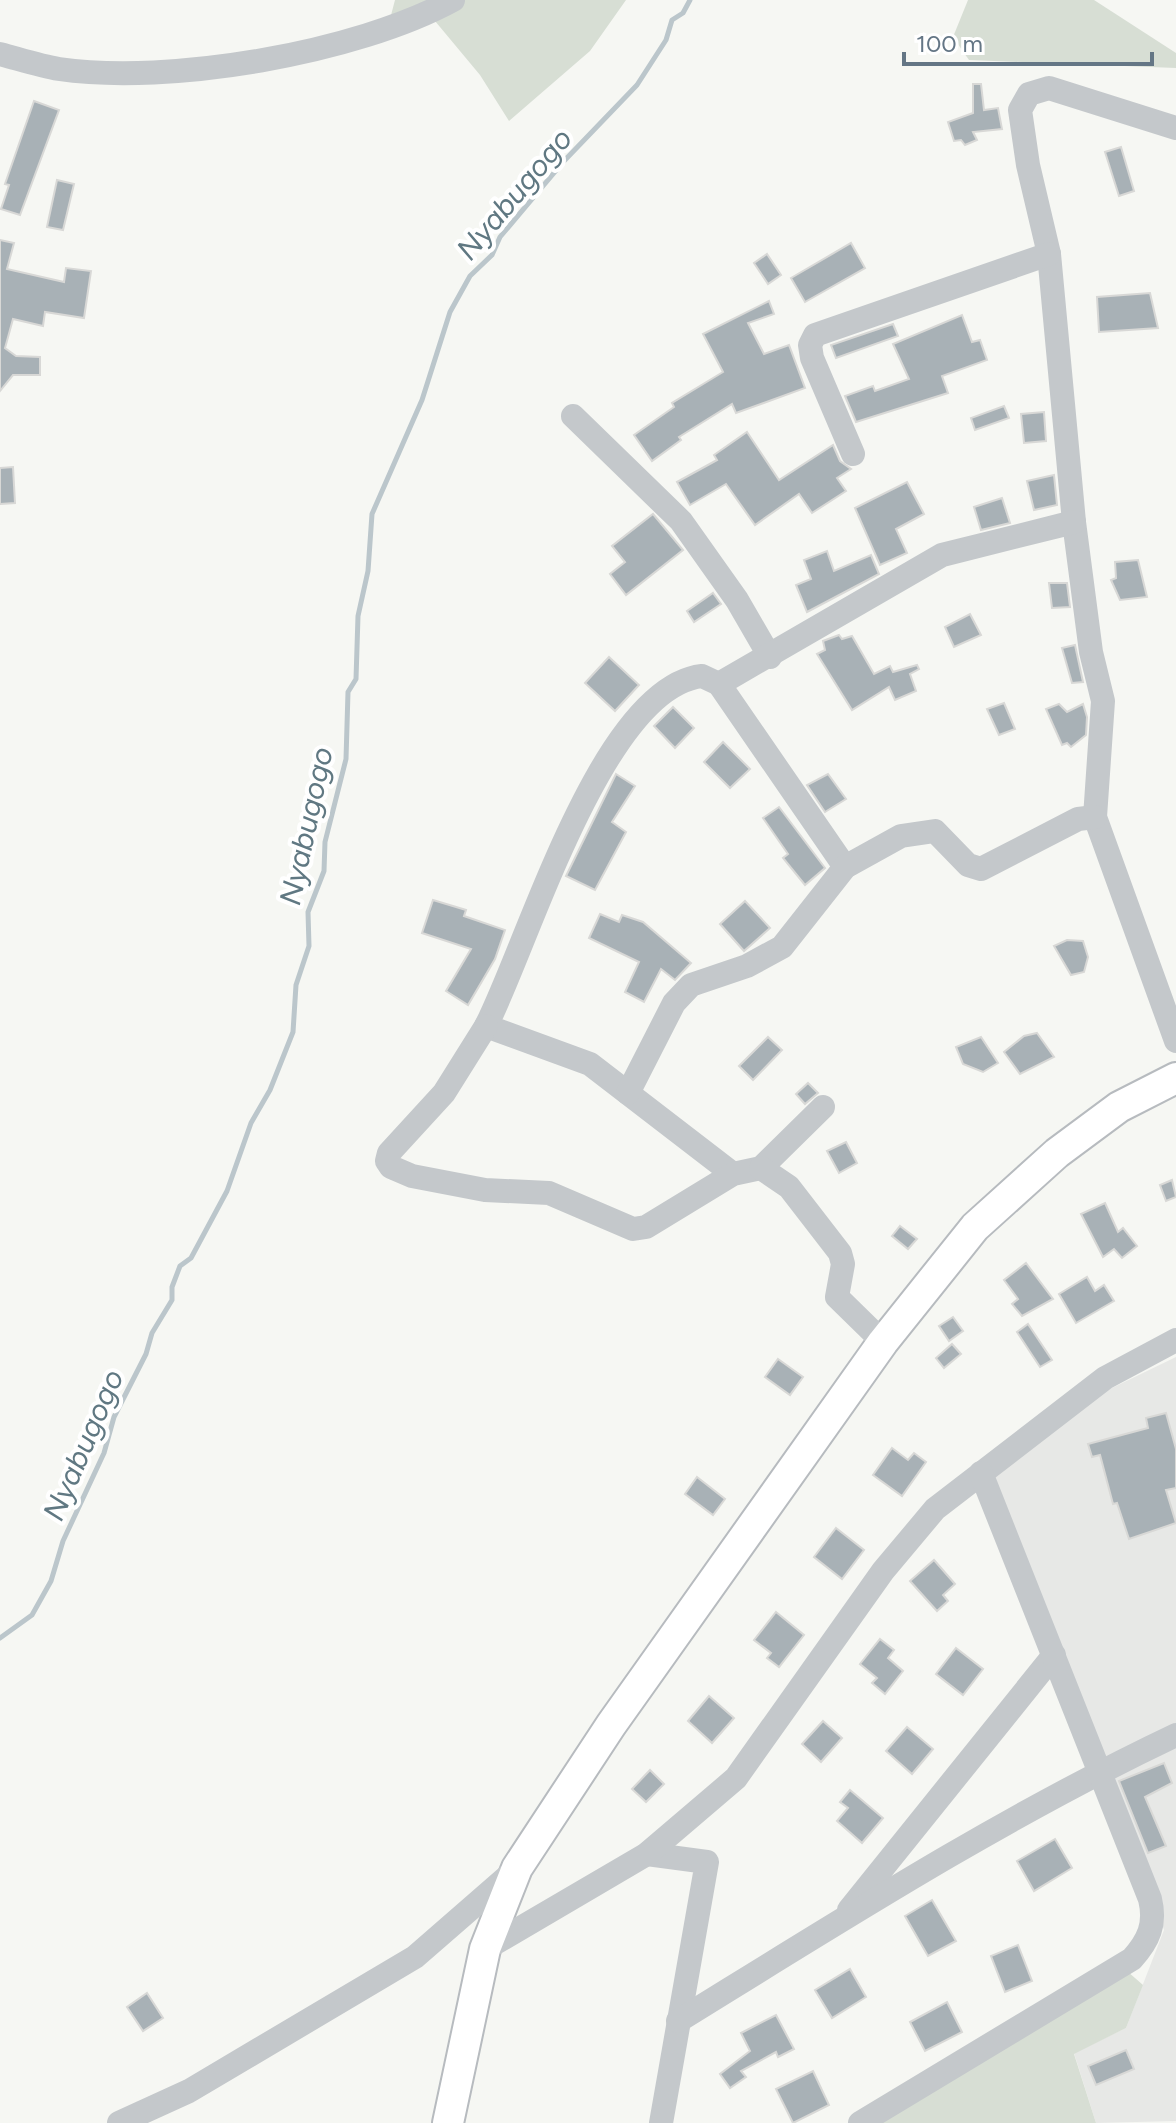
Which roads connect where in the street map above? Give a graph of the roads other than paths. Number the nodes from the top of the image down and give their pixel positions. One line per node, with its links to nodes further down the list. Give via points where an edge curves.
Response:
1 (453, 0): 2 (street, via 313,52 177,70 58,69)
2 (0, 54)
3 (1176, 128): 4 (street, via 1049,88 1029,94 1020,110)
4 (1049, 254): 6 (street, via 815,335 812,358); 7 (street)
5 (573, 416): 8 (street, via 681,521)
6 (853, 454)
7 (1074, 522): 8 (street, via 942,555); 10 (street, via 1091,652 1103,701)
8 (770, 657): 9 (street)
9 (719, 684): 11 (street); 12 (street, via 702,676 667,690 607,759 573,822)
10 (1095, 817): 11 (street, via 1078,819 981,869 968,865 935,831 901,836); 13 (street)
11 (845, 867): 15 (street, via 782,947 747,966 691,985 682,994)
12 (486, 1026): 15 (street, via 590,1064); 18 (street, via 444,1093 389,1153 391,1167 485,1190 549,1193 633,1229 646,1227)
13 (1176, 1041)
14 (1176, 1078): 20 (main road, via 1119,1107 975,1227)
15 (628, 1093): 18 (street)
16 (823, 1107): 17 (street)
17 (761, 1168): 18 (street); 20 (street, via 789,1187 840,1253 837,1297)
18 (733, 1174)
19 (1176, 1340): 21 (street, via 1105,1378)
20 (883, 1342): 26 (main road, via 611,1725)
21 (981, 1473): 22 (street); 25 (street, via 935,1509 883,1571 736,1778)
22 (1054, 1655): 24 (street); 27 (street)
23 (1176, 1735): 24 (street)
24 (1101, 1771): 27 (street); 33 (street, via 1154,1915 1144,1945 1132,1959)
25 (647, 1854): 28 (street); 29 (street, via 707,1862)
26 (517, 1868): 28 (main road); 30 (street, via 415,1957 189,2091)
27 (840, 1921): 29 (street)
28 (485, 1949): 31 (main road)
29 (678, 2021): 32 (street)
30 (119, 2123)
31 (448, 2123)
32 (661, 2123)
33 (860, 2123)

